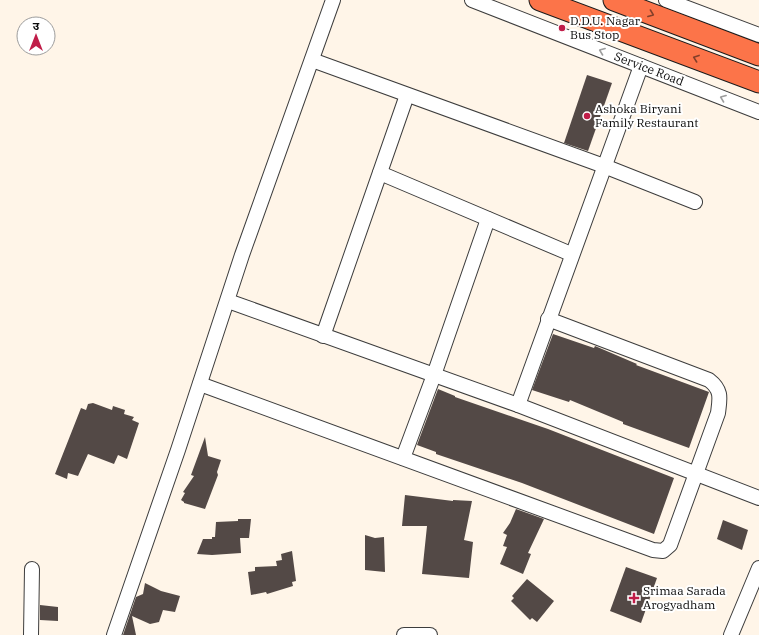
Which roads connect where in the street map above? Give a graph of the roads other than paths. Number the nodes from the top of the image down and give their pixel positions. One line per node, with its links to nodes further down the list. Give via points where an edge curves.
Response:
1 (333, 0): 8 (street)
2 (472, 0): 9 (street, Service Road, one-way to 2)
3 (540, 0): 10 (highway, one-way to 3)
4 (614, 0): 7 (highway, one-way to 7)
5 (666, 0): 6 (street)
6 (759, 35)
7 (759, 55)
8 (312, 60): 11 (street); 18 (street)
9 (641, 66): 12 (street, Service Road, one-way to 9); 13 (street)
10 (759, 82)
11 (407, 95): 13 (street); 14 (street)
12 (759, 112)
13 (604, 166): 15 (street); 17 (street)
14 (380, 173): 16 (street); 20 (street)
15 (695, 202)
16 (488, 219): 17 (street); 21 (street)
17 (571, 254): 19 (street)
18 (228, 301): 20 (street); 22 (street)
19 (548, 319): 23 (street); 25 (street, via 709,380 716,386 720,395 718,413)
20 (322, 336): 21 (street)
21 (434, 375): 23 (street); 24 (street)
22 (200, 384): 24 (street); 30 (street)
23 (518, 405): 25 (street)
24 (403, 458): 25 (street, via 663,552 670,544)
25 (697, 474): 26 (street)
26 (759, 498)
27 (32, 568): 29 (street)
28 (759, 568): 33 (street)
29 (31, 635)
30 (114, 635)
31 (404, 635): 32 (street)
32 (430, 635)
33 (731, 635)

